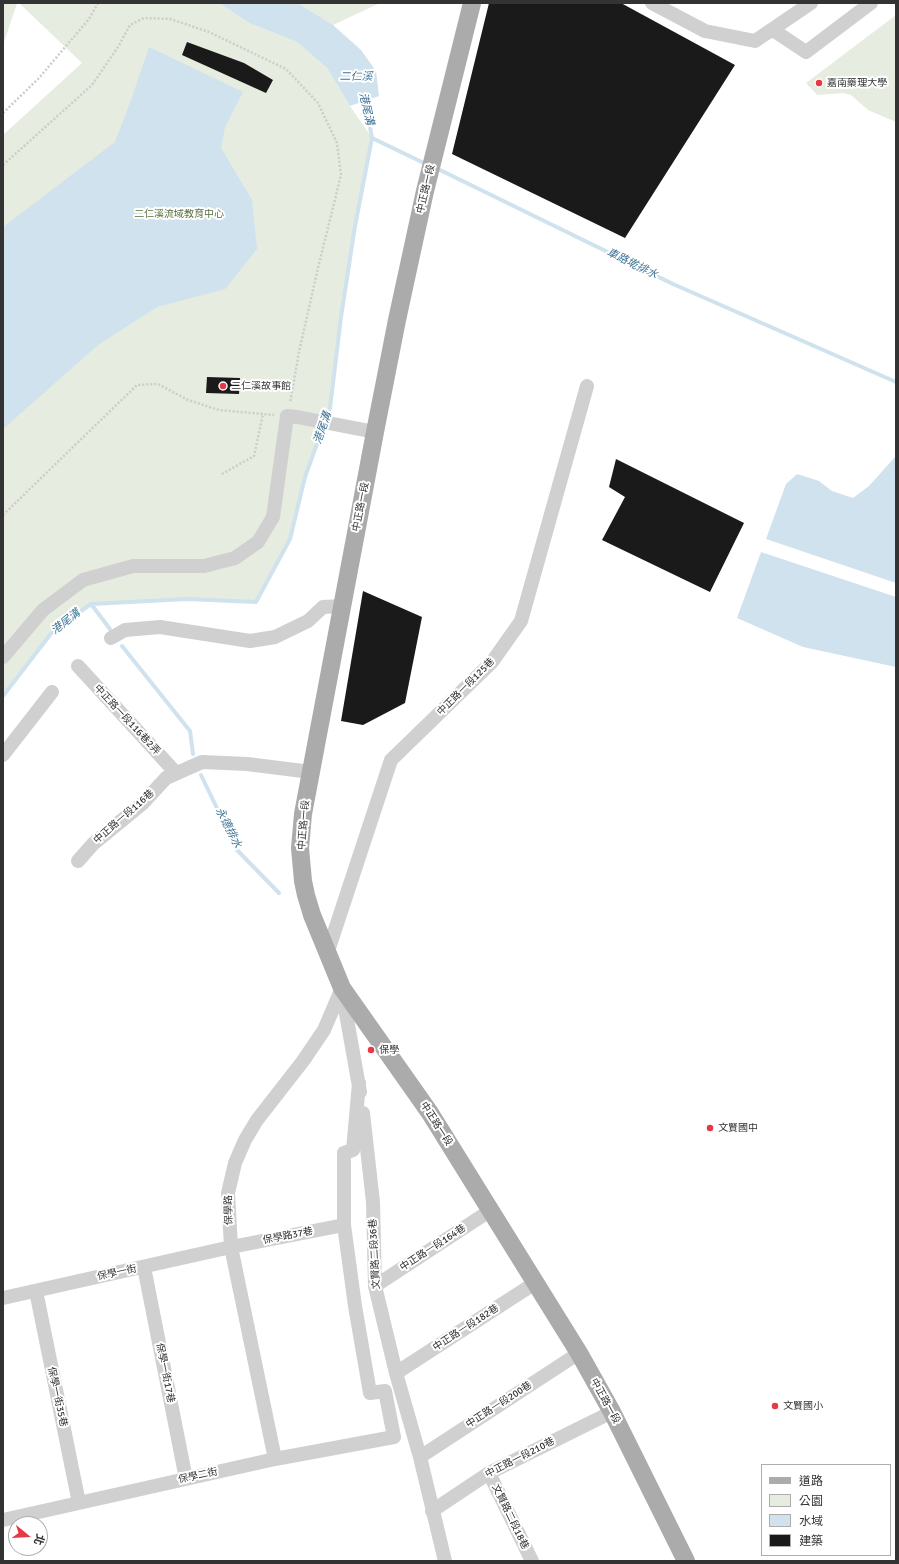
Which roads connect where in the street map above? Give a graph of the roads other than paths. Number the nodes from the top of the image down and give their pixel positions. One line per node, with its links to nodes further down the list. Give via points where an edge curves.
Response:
1 (472, 3): 7 (main road, 中正路一段, via 425,192)
2 (652, 3): 5 (street, via 705,31 755,41)
3 (811, 3): 5 (street)
4 (871, 3): 5 (street, via 806,52)
5 (773, 30)
6 (587, 386): 17 (street, 中正路一段125巷, via 522,621 492,662 391,760)
7 (375, 432): 8 (main road, 中正路一段); 10 (street, via 292,417 273,517 258,542 235,558 204,566 133,566 83,580 43,610)
8 (342, 606): 9 (street, via 324,607 308,621 275,637 250,641 160,627 124,630); 14 (main road, 中正路一段)
9 (111, 638)
10 (3, 657)
11 (78, 666): 15 (street, 中正路一段116巷2弄)
12 (52, 692): 13 (street)
13 (3, 755)
14 (311, 772): 15 (street, 中正路一段116巷, via 247,764 202,762); 17 (main road, 中正路一段, via 303,814 301,864 312,915)
15 (176, 773): 16 (street, 中正路一段116巷, via 166,778 143,803 93,844)
16 (78, 861)
17 (328, 951): 18 (main road, 中正路一段)
18 (342, 988): 19 (street, 文賢路二段36巷); 20 (main road, 中正路一段, via 430,1113); 22 (street, 保學路, via 324,1030 257,1120 234,1163 228,1193)
19 (359, 1083): 21 (street, via 353,1150 344,1153); 25 (street, 文賢路二段36巷, via 373,1202)
20 (491, 1210): 24 (main road, 中正路一段); 25 (street, 中正路一段164巷)
21 (344, 1225): 22 (street, 保學路37巷); 32 (street, 保學二街, via 370,1393 385,1391 394,1438)
22 (231, 1247): 23 (street, 保學一街); 32 (street, 保學路)
23 (144, 1267): 26 (street, 保學一街); 34 (street, 保學一街17巷)
24 (535, 1283): 28 (main road, 中正路一段); 29 (street, 中正路一段182巷)
25 (375, 1286): 29 (street, 文賢路二段36巷)
26 (36, 1291): 27 (street, 保學一街); 35 (street, 保學一街35巷)
27 (3, 1298)
28 (579, 1354): 30 (main road, 中正路一段); 31 (street, 中正路一段200巷)
29 (396, 1373): 31 (street, 文賢路二段36巷)
30 (612, 1412): 33 (street, 中正路一段210巷); 40 (main road, 中正路一段)
31 (420, 1457): 36 (street, 文賢路二段36巷)
32 (275, 1459): 34 (street, 保學二街)
33 (489, 1473): 36 (street, 中正路一段210巷); 38 (street, 文賢路二段18巷)
34 (186, 1479): 35 (street, 保學二街)
35 (79, 1503): 37 (street, 保學二街)
36 (432, 1511): 39 (street, 文賢路二段36巷)
37 (3, 1520)
38 (528, 1560)
39 (445, 1561)
40 (686, 1561)

